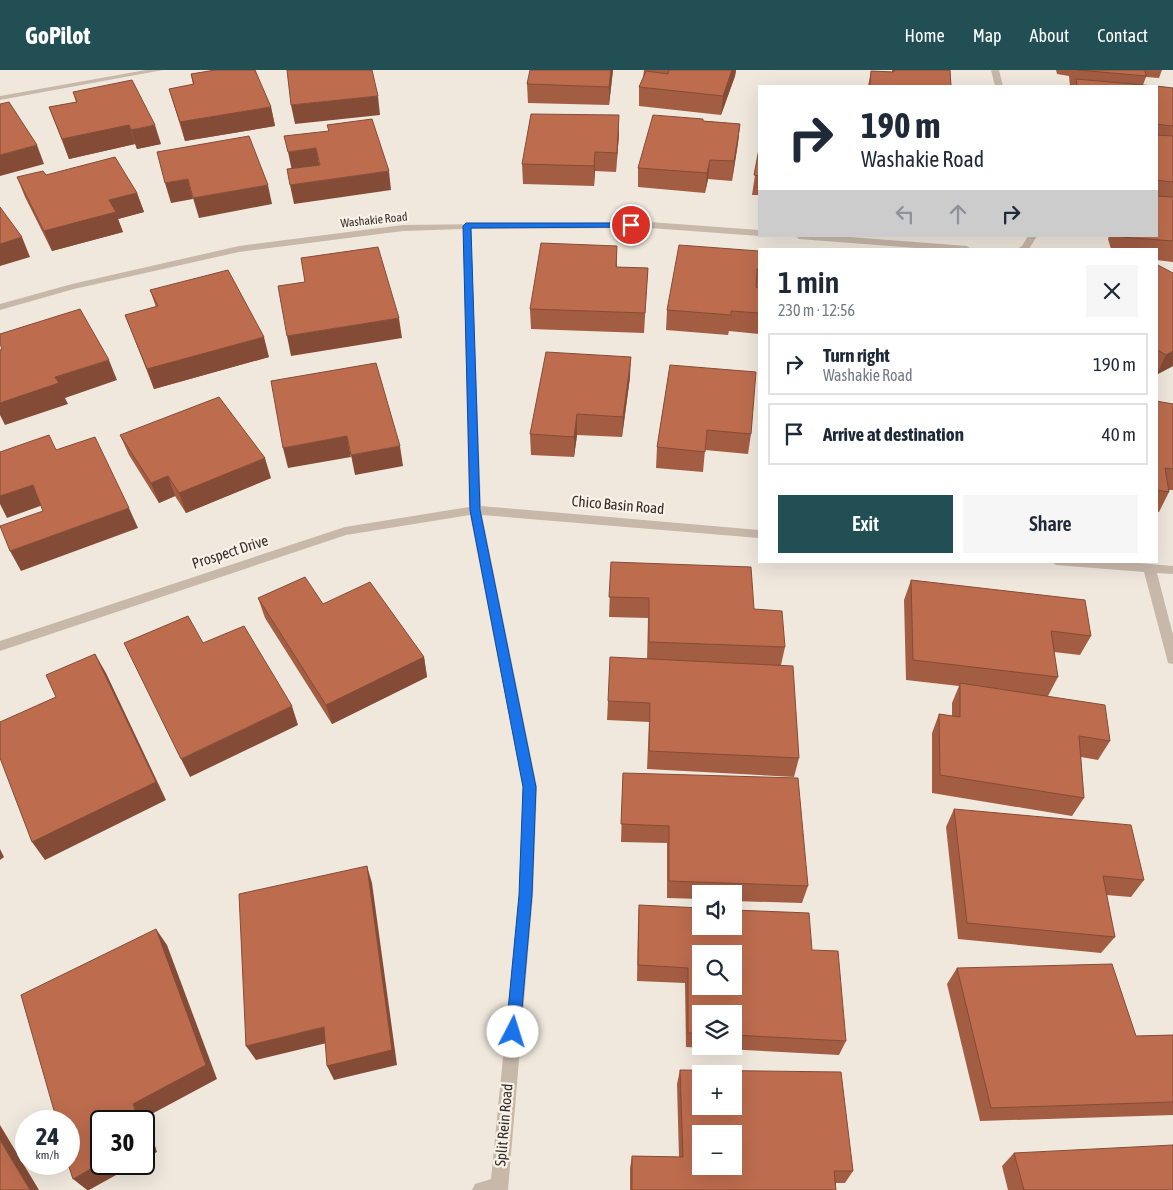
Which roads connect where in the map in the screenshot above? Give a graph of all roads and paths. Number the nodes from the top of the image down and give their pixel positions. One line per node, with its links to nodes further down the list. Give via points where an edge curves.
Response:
1 (159, 70): 4 (street)
2 (995, 70): 3 (street)
3 (999, 85)
4 (0, 98)
5 (466, 226): 6 (street, Washakie Road, via 650,225); 11 (street, Washakie Road, via 403,228 239,249); 12 (street, Split Rein Road)
6 (758, 233)
7 (812, 237): 9 (street)
8 (1032, 237): 10 (street)
9 (954, 248)
10 (1023, 248)
11 (0, 307)
12 (475, 510): 13 (street, Chico Basin Road); 17 (street, Prospect Drive, via 344,531); 19 (street, Split Rein Road, via 530,787 526,895)
13 (758, 534)
14 (1087, 563): 15 (street)
15 (1150, 567): 16 (street); 18 (street)
16 (1173, 570)
17 (0, 646)
18 (1173, 659)
19 (493, 1189)

